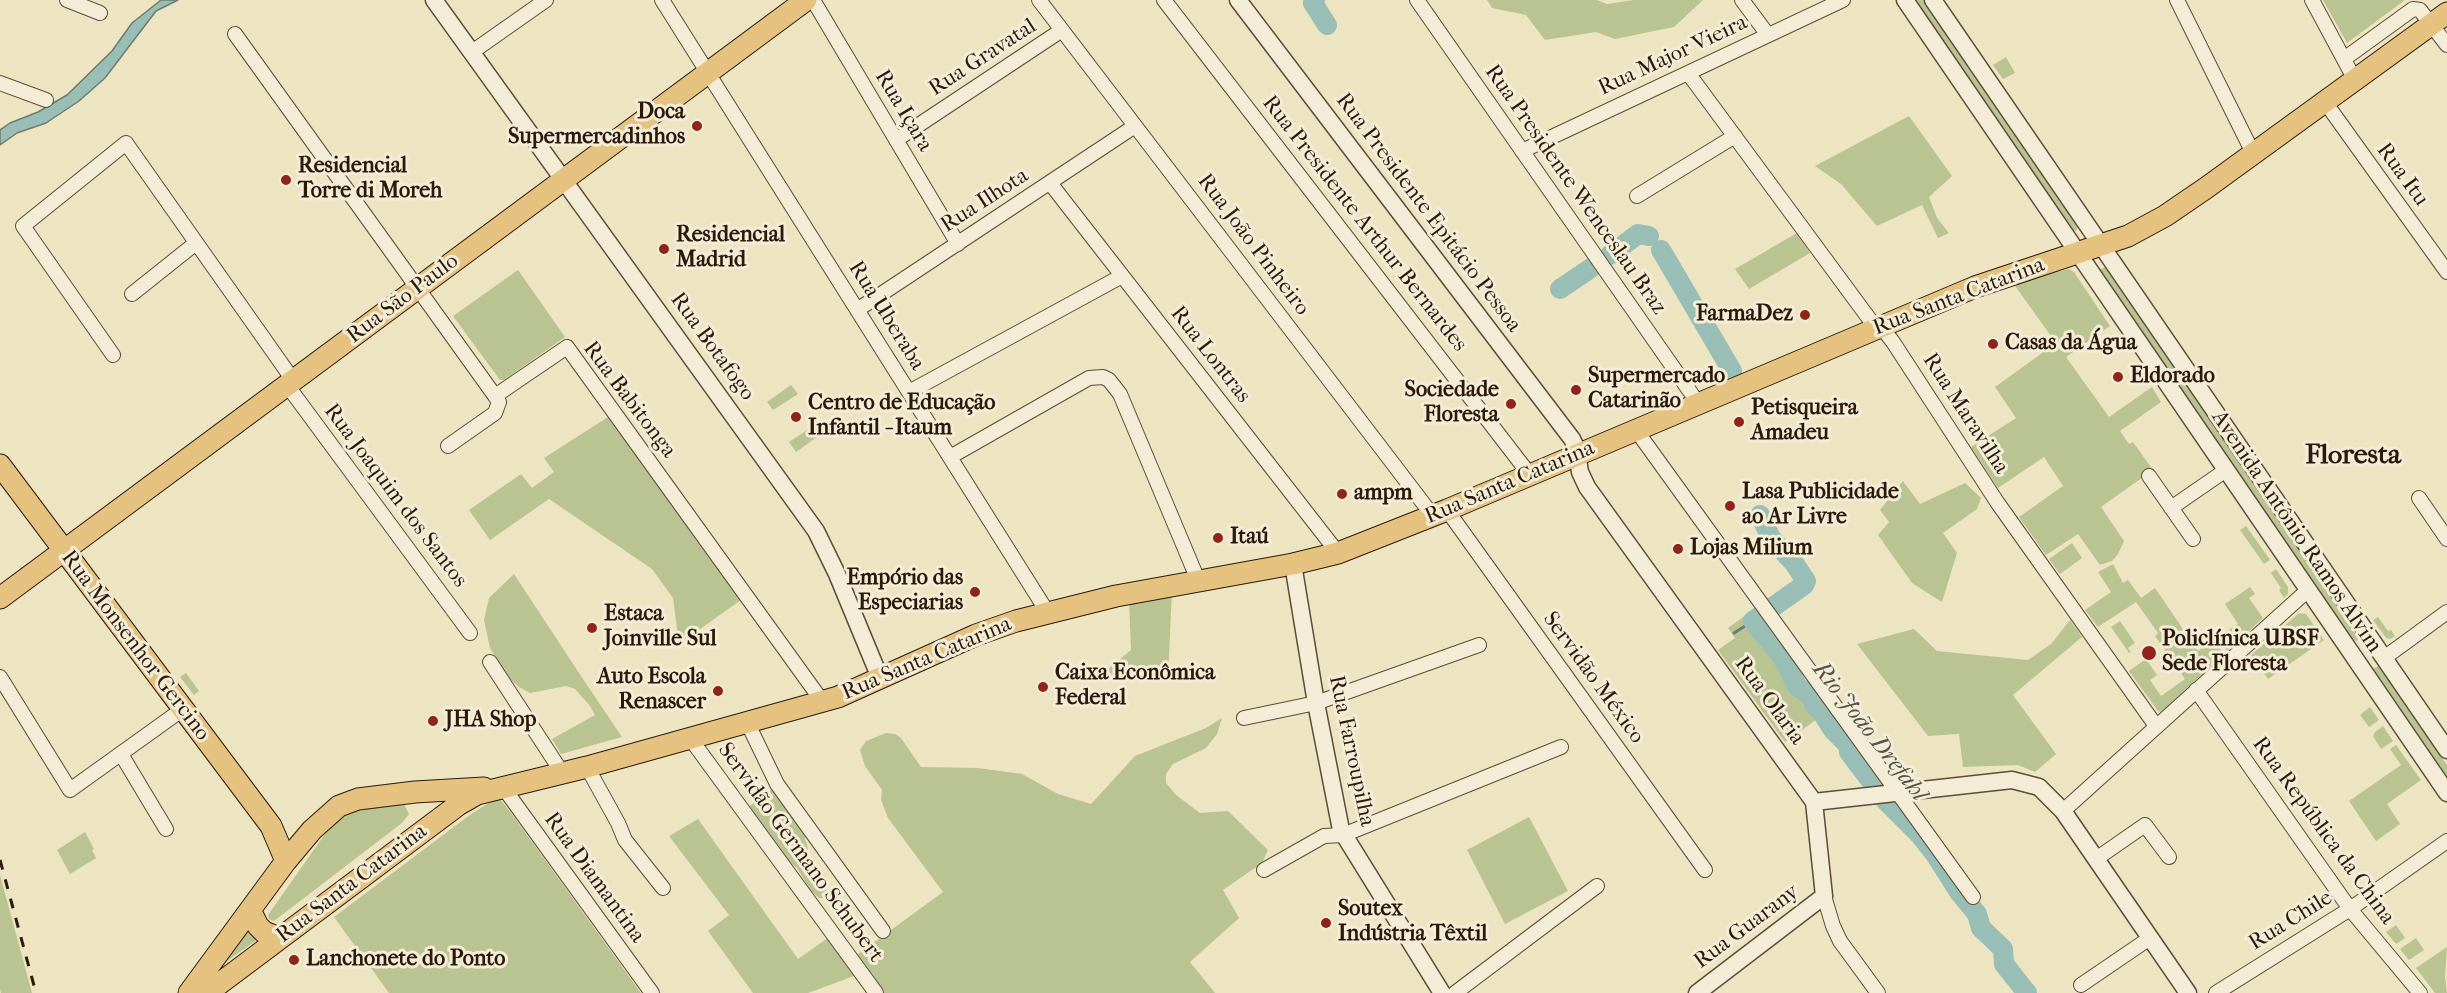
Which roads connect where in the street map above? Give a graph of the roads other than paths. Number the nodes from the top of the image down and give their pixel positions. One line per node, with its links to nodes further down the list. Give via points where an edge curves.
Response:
1 (67, 0): 17 (street)
2 (434, 0): 23 (street, Rua Botafogo)
3 (546, 0): 23 (street)
4 (662, 0): 25 (street, Rua Uberaba)
5 (806, 0): 25 (main road, Rua São Paulo)
6 (813, 0): 33 (street, Rua Içara)
7 (1039, 0): 19 (street, Rua João Pinheiro)
8 (1164, 0): 62 (street, Rua Presidente Arthur Bernardes)
9 (1238, 0): 58 (street, Rua Presidente Epitácio Pessoa, via 1572,439)
10 (1417, 0): 34 (street, Rua Presidente Wenceslau Braz)
11 (1742, 0): 21 (street)
12 (1843, 0): 21 (street, Rua Major Vieira)
13 (1905, 0): 42 (street, Avenida Antônio Ramos Alvim)
14 (1933, 0): 41 (street, Avenida Antônio Ramos Alvim)
15 (2177, 0): 35 (street)
16 (2312, 0): 24 (street)
17 (100, 13)
18 (2440, 19): 22 (street); 24 (street, via 2413,9); 27 (main road, Rua Santa Catarina)
19 (1062, 30): 31 (street, Rua João Pinheiro); 33 (street, Rua Gravatal)
20 (235, 34): 45 (street)
21 (1768, 35): 26 (street, Rua Major Vieira)
22 (2447, 45)
23 (472, 52): 36 (street, Rua Botafogo)
24 (2344, 58): 27 (street)
25 (708, 73): 36 (main road, Rua São Paulo); 47 (street, Rua Uberaba)
26 (1688, 73): 32 (street, Rua Maravilha); 34 (street, Rua Major Vieira)
27 (2355, 80): 30 (main road, Rua Santa Catarina)
28 (0, 83): 29 (street)
29 (46, 100)
30 (2325, 102): 35 (main road, Rua Santa Catarina); 43 (street, Rua Itu)
31 (1136, 126): 37 (street, Rua Ilhota); 66 (street, Rua João Pinheiro)
32 (1735, 136): 38 (street); 48 (street, Rua Maravilha)
33 (896, 140): 40 (street, Rua Içara)
34 (1522, 151): 53 (street, Rua Presidente Wenceslau Braz)
35 (2253, 153): 41 (main road, Rua Santa Catarina, via 2165,216)
36 (564, 180): 45 (main road, Rua São Paulo); 82 (street, Rua Botafogo, via 816,531)
37 (1050, 183): 40 (street, Rua Ilhota); 44 (street, Rua Lontras)
38 (1637, 196)
39 (196, 243): 46 (street); 49 (street, Rua Joaquim dos Santos, via 126,143 23,226); 50 (street, Rua Joaquim dos Santos)
40 (958, 243): 47 (street, Rua Ilhota)
41 (2102, 246): 42 (main road, Rua Santa Catarina); 55 (street, Avenida Antônio Ramos Alvim)
42 (2078, 254): 48 (main road, Rua Santa Catarina, via 1975,287); 54 (street, Avenida Antônio Ramos Alvim)
43 (2447, 272)
44 (1122, 276): 51 (street); 70 (street, Rua Lontras)
45 (418, 288): 50 (main road, Rua São Paulo); 52 (street)
46 (132, 294)
47 (857, 310): 51 (street, Rua Uberaba)
48 (1876, 328): 53 (main road, Rua Santa Catarina); 89 (street, Rua Maravilha, via 1893,342 2000,507)
49 (113, 355)
50 (290, 383): 69 (main road, Rua São Paulo); 77 (street, Rua Joaquim dos Santos)
51 (909, 392): 59 (street, Rua Uberaba)
52 (495, 396): 57 (street, via 495,413); 84 (street, Rua Babitonga, via 567,347)
53 (1698, 404): 56 (main road, Rua Santa Catarina)
54 (2188, 415): 55 (street, via 2186,400 2196,395 2219,425); 61 (street, Avenida Antônio Ramos Alvim)
55 (2225, 427): 79 (street, Avenida Antônio Ramos Alvim)
56 (1636, 430): 58 (main road, Rua Santa Catarina); 98 (street, via 1767,612)
57 (448, 446)
58 (1577, 455): 62 (main road, Rua Santa Catarina); 100 (street, Rua Olaria, via 1587,487)
59 (950, 457): 72 (street, via 1089,378 1109,380 1120,394); 76 (street, Rua Uberaba)
60 (0, 467): 69 (main road, Rua Monsenhor Gercino)
61 (2226, 470): 65 (street); 73 (street, Avenida Antônio Ramos Alvim)
62 (1530, 475): 66 (main road, Rua Santa Catarina)
63 (2149, 476): 65 (street)
64 (2419, 498): 68 (street)
65 (2171, 508): 67 (street)
66 (1440, 513): 70 (main road, Rua Santa Catarina); 112 (street, Servidão México)
67 (2193, 539)
68 (2447, 539)
69 (64, 550): 74 (main road, Rua São Paulo); 86 (main road, Rua Monsenhor Gercino)
70 (1338, 553): 71 (main road, Rua Santa Catarina)
71 (1293, 564): 72 (main road, Rua Santa Catarina); 85 (street, Rua Farroupilha)
72 (1198, 580): 76 (main road, Rua Santa Catarina)
73 (2308, 590): 83 (street); 99 (street, Avenida Antônio Ramos Alvim)
74 (0, 598)
75 (2447, 612): 79 (street)
76 (1048, 613): 82 (main road, Rua Santa Catarina, via 991,629)
77 (470, 633)
78 (1479, 645): 85 (street)
79 (2384, 658): 92 (street, Avenida Antônio Ramos Alvim)
80 (490, 662): 95 (street)
81 (0, 677): 93 (street, via 70,790)
82 (880, 678): 84 (main road, Rua Santa Catarina)
83 (2196, 690): 89 (street); 117 (street, Rua República da China)
84 (822, 701): 88 (main road, Rua Santa Catarina)
85 (1316, 703): 87 (street); 105 (street, Rua Farroupilha)
86 (183, 709): 93 (street); 102 (main road, Rua Monsenhor Gercino)
87 (1244, 718)
88 (747, 722): 90 (main road, Rua Santa Catarina); 119 (street, via 777,784)
89 (2156, 726): 101 (street)
90 (690, 738): 94 (main road, Rua Santa Catarina); 126 (street, Servidão Germano Schubert)
91 (1561, 747): 105 (street)
92 (2447, 750)
93 (121, 754): 103 (street)
94 (587, 767): 95 (main road, Rua Santa Catarina); 114 (street, via 624,840)
95 (563, 774): 96 (main road, Rua Santa Catarina)
96 (503, 787): 97 (main road, Rua Santa Catarina); 106 (main road, Rua Santa Catarina, via 468,798); 125 (street, Rua Diamantina)
97 (415, 792): 104 (main road, Rua Santa Catarina, via 347,802); 106 (main road, via 424,819)
98 (1885, 793): 100 (street); 101 (street, via 2012,780 2039,787); 116 (street)
99 (2447, 793)
100 (1814, 801): 115 (street, Rua Olaria)
101 (2063, 811): 109 (street)
102 (271, 826): 104 (main road, via 291,833); 110 (main road, Rua Monsenhor Gercino)
103 (165, 829)
104 (312, 830): 110 (main road, Rua Santa Catarina)
105 (1343, 835): 111 (street, via 1324,836); 127 (street, Rua Farroupilha)
106 (413, 839): 120 (main road, Rua Santa Catarina)
107 (2447, 841): 117 (street, Rua Chile)
108 (2169, 857): 109 (street, via 2145,825)
109 (2096, 859): 121 (street)
110 (286, 861): 118 (main road, Rua Santa Catarina)
111 (1264, 870)
112 (1705, 870)
113 (1597, 886): 128 (street)
114 (663, 888)
115 (1824, 896): 129 (street, Rua Guarany); 130 (street, Rua Olaria, via 1840,941)
116 (1973, 897)
117 (2350, 909): 132 (street, Rua Chile); 133 (street, Rua República da China)
118 (250, 910): 120 (main road, via 264,932); 123 (main road, Rua Santa Catarina)
119 (883, 931)
120 (280, 938): 124 (main road, Rua Santa Catarina)
121 (2150, 938): 122 (street); 131 (street)
122 (2081, 985)
123 (189, 993)
124 (207, 993)
125 (652, 993)
126 (876, 993)
127 (1442, 993)
128 (1455, 993)
129 (1697, 993)
130 (1878, 993)
131 (2188, 993)
132 (2216, 993)
133 (2420, 993)

